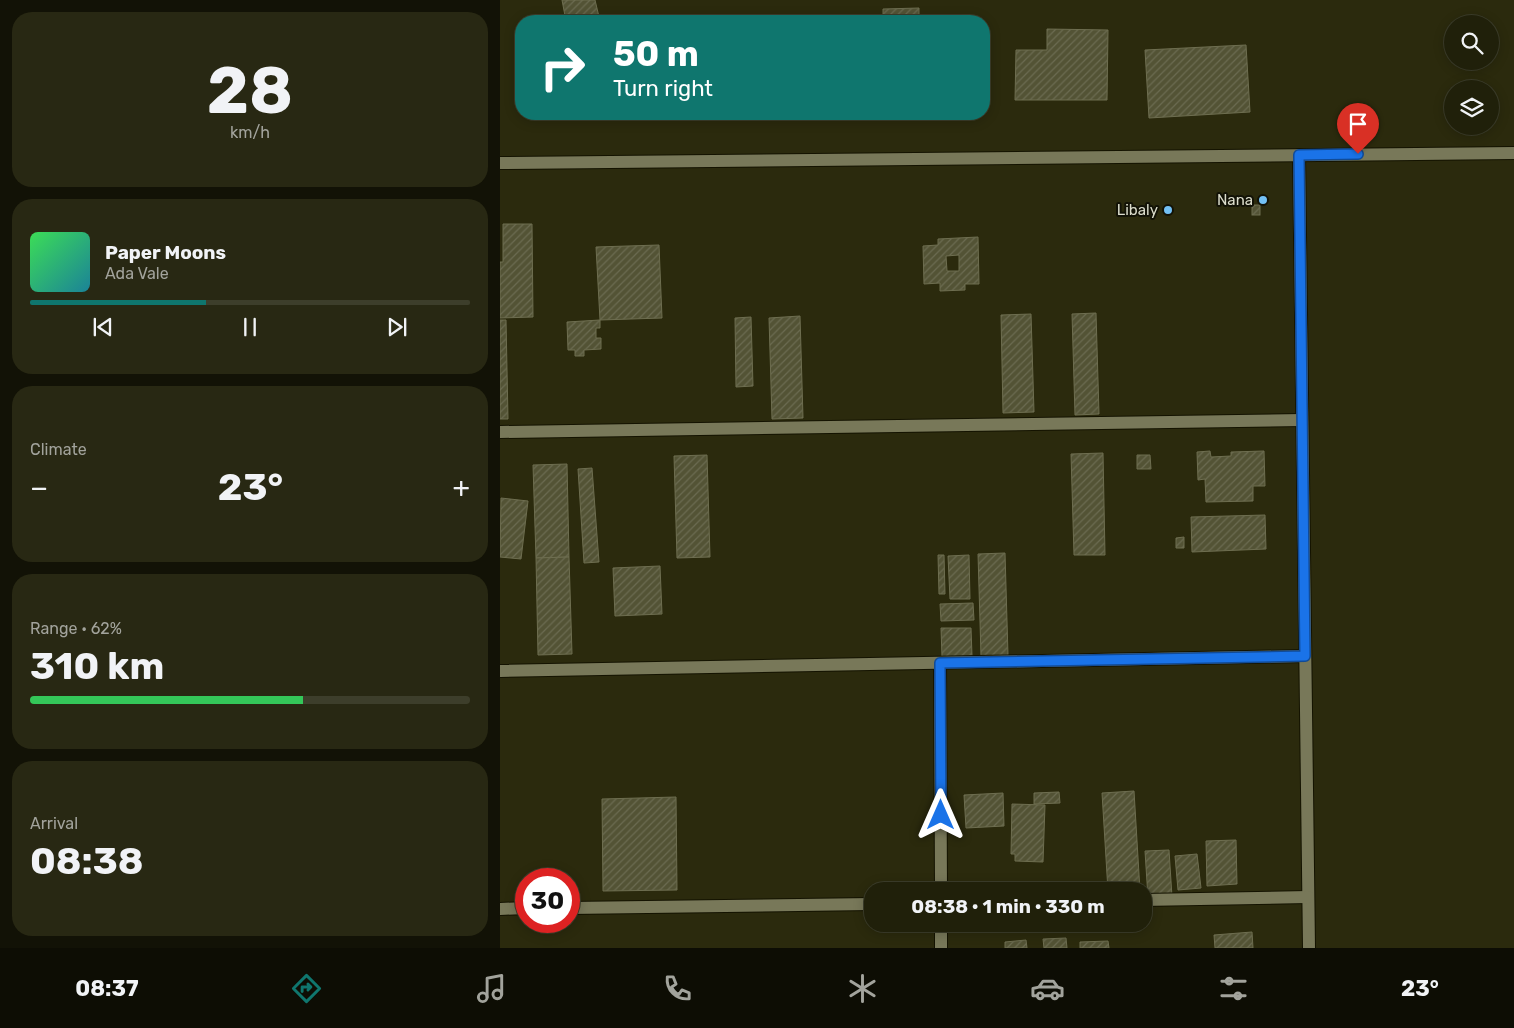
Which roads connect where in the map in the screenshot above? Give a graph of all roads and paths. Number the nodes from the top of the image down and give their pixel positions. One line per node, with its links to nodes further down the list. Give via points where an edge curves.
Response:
1 (1514, 153): 2 (street)
2 (1299, 155): 3 (street); 4 (street)
3 (500, 163)
4 (1302, 420): 5 (street); 6 (street)
5 (500, 432)
6 (1305, 656): 7 (street); 10 (street)
7 (940, 663): 8 (street); 9 (street)
8 (500, 671)
9 (941, 882)
10 (1308, 897): 11 (street); 18 (street)
11 (1152, 900)
12 (864, 904): 15 (street)
13 (500, 908): 14 (street)
14 (515, 908)
15 (580, 908)
16 (941, 932): 17 (street)
17 (941, 948)
18 (1309, 948)

